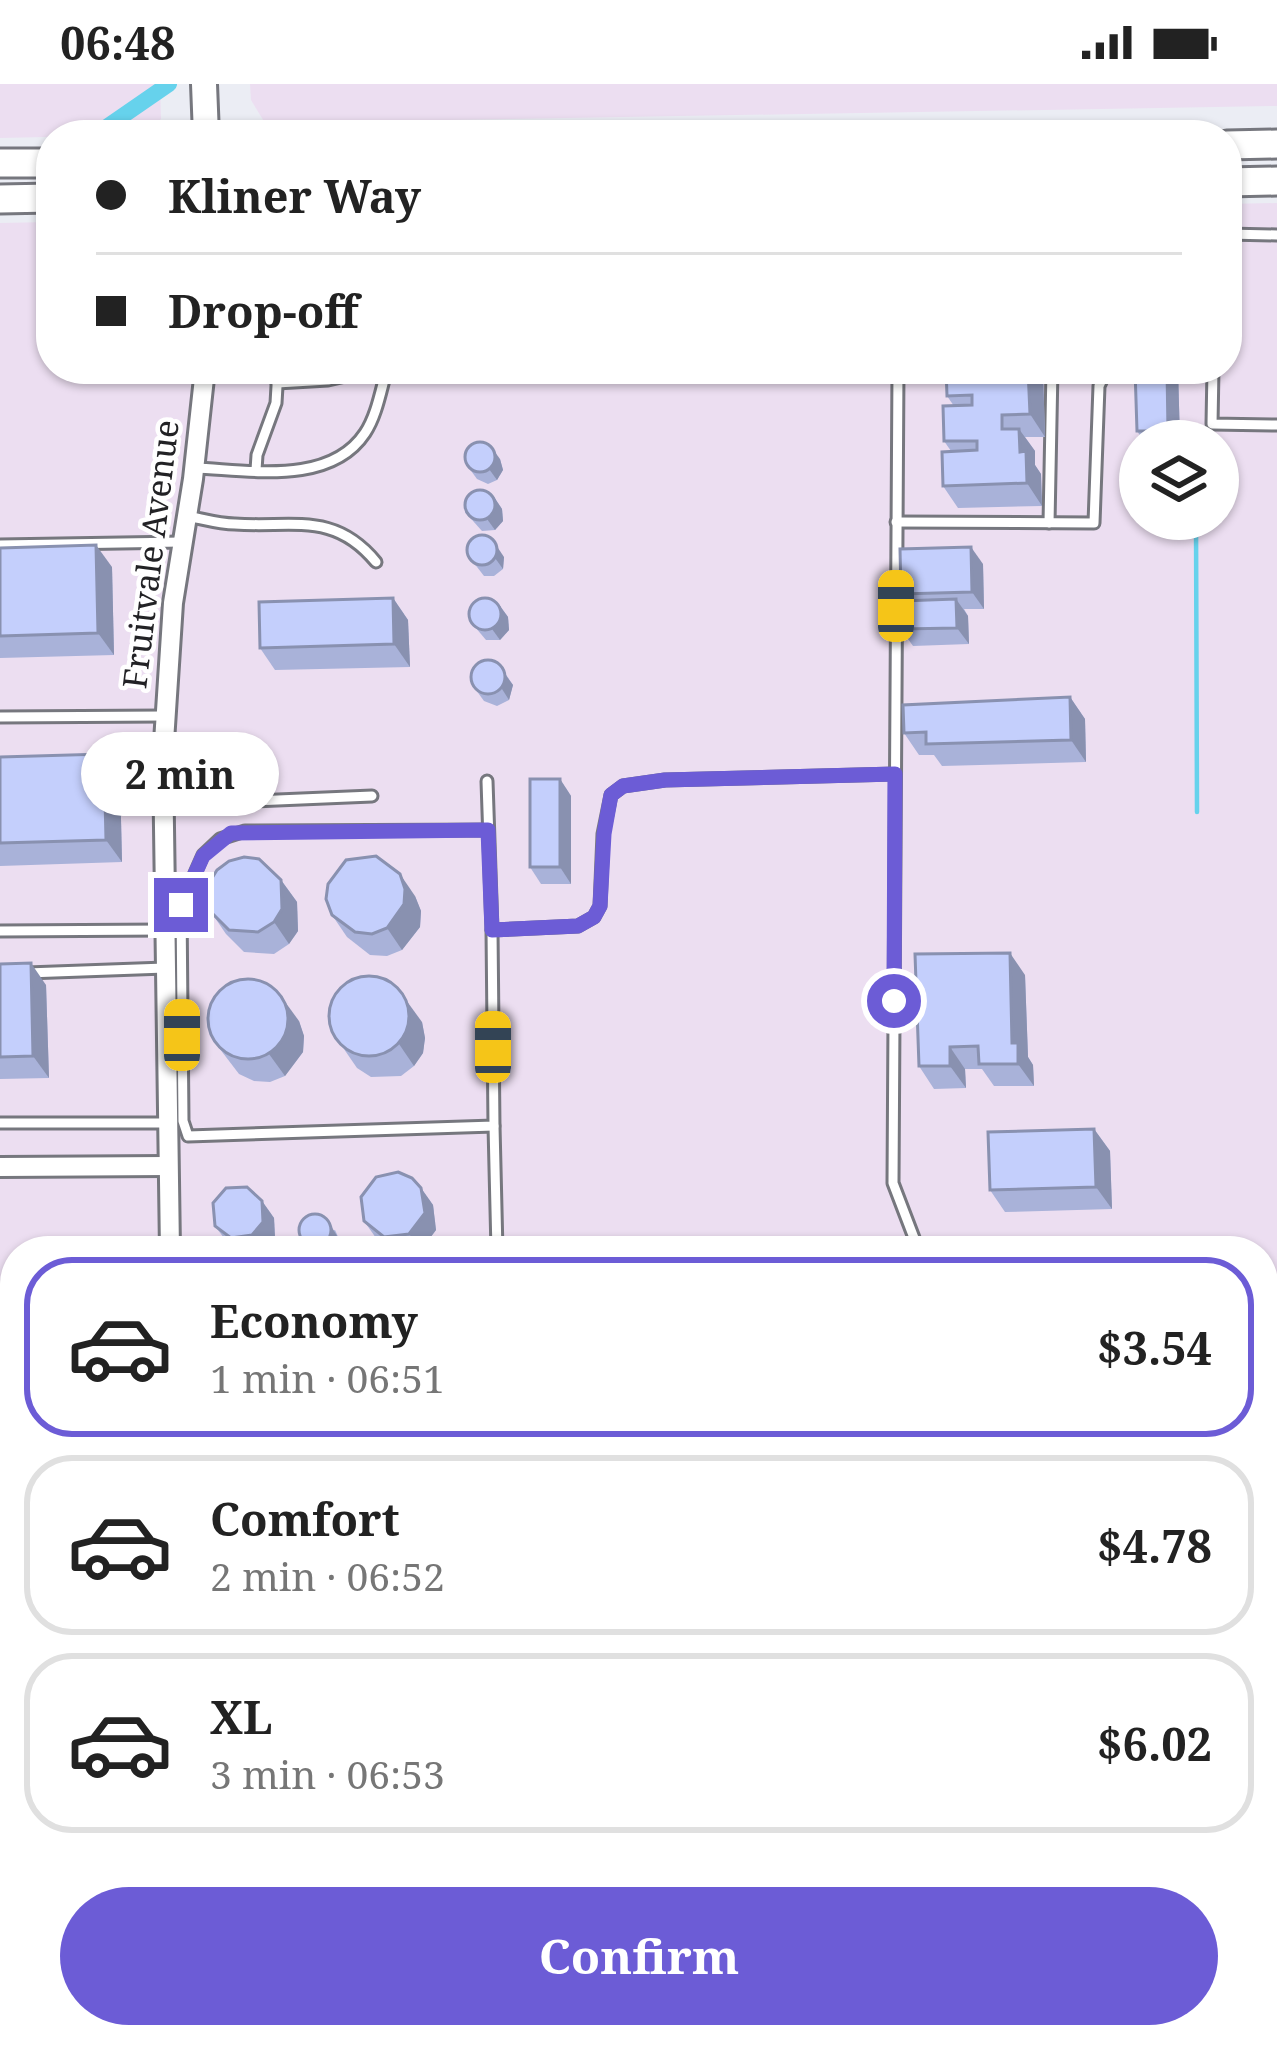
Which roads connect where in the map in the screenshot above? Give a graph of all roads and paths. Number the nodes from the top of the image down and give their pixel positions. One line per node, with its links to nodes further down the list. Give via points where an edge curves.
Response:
1 (204, 86): 2 (main road)
2 (205, 120)
3 (1277, 144): 4 (main road)
4 (1242, 145)
5 (0, 163): 6 (main road)
6 (36, 163)
7 (1242, 182): 8 (main road)
8 (1277, 182)
9 (36, 198): 10 (main road)
10 (0, 199)
11 (1242, 234): 12 (lane)
12 (1277, 235)
13 (203, 384): 21 (street, Fruitvale Avenue)
14 (277, 384): 22 (lane)
15 (382, 384): 22 (lane, via 367,430 348,452 324,464)
16 (898, 384): 24 (lane)
17 (1052, 384): 25 (lane)
18 (1100, 384): 25 (lane, via 1094,524)
19 (1213, 384): 20 (lane, via 1212,424)
20 (1277, 425)
21 (195, 467): 22 (lane); 23 (street, Fruitvale Avenue)
22 (256, 470)
23 (187, 516): 26 (street, Fruitvale Avenue); 28 (lane, via 325,525)
24 (896, 522): 25 (lane); 33 (lane)
25 (1049, 523)
26 (182, 542): 27 (lane); 29 (street, Fruitvale Avenue)
27 (0, 545)
28 (376, 562)
29 (164, 716): 30 (lane); 31 (street, Fruitvale Avenue)
30 (0, 717)
31 (163, 757): 32 (lane); 36 (street, Fruitvale Avenue)
32 (93, 758)
33 (895, 774): 38 (lane, via 623,786 611,795 594,917 578,926); 50 (lane, via 893,1183)
34 (487, 781): 37 (lane)
35 (372, 796): 36 (lane)
36 (163, 806): 40 (street, Fruitvale Avenue)
37 (488, 830): 38 (lane); 45 (lane, via 244,831 220,839 181,905 182,1121 188,1136)
38 (492, 930): 45 (lane)
39 (0, 931): 40 (lane)
40 (165, 931): 41 (street, Fruitvale Avenue)
41 (165, 968): 42 (lane); 44 (street, Fruitvale Avenue)
42 (24, 973)
43 (0, 1124): 44 (lane)
44 (167, 1124): 46 (street, Fruitvale Avenue)
45 (494, 1126): 49 (lane)
46 (167, 1166): 47 (street); 48 (street, Fruitvale Avenue)
47 (0, 1167)
48 (169, 1236)
49 (496, 1236)
50 (913, 1236)

